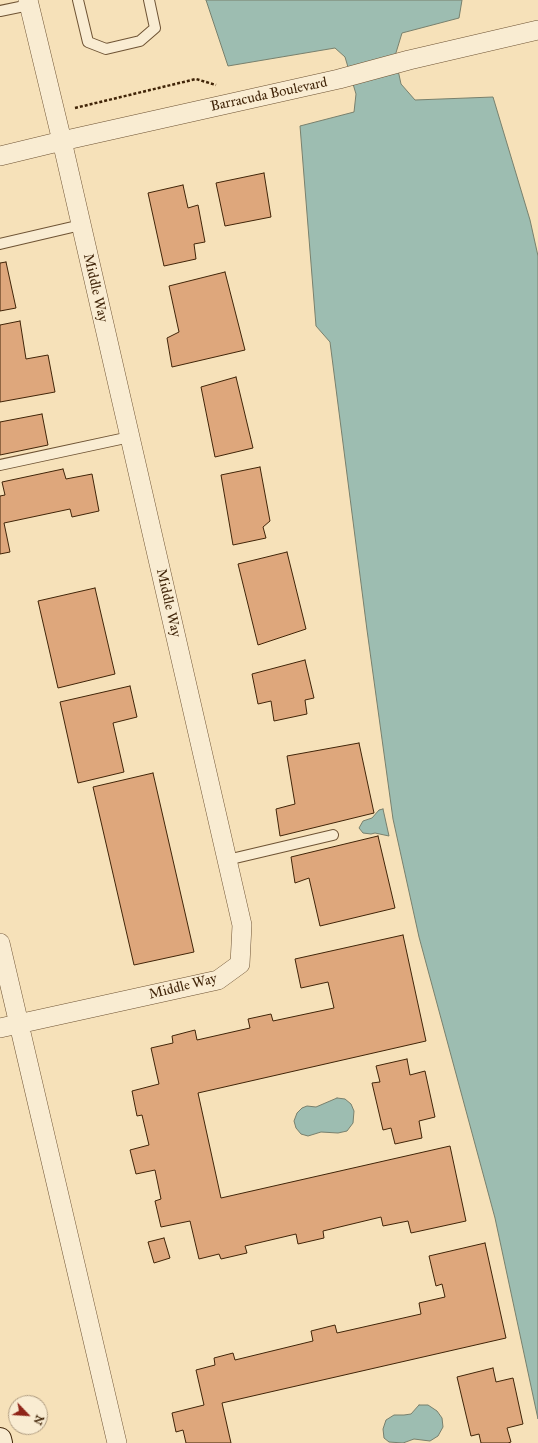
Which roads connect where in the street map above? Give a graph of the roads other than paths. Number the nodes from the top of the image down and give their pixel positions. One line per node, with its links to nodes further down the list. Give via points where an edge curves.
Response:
1 (78, 0): 2 (lane, via 88,42 106,48 140,41 155,28)
2 (149, 0)
3 (28, 3): 4 (lane); 6 (street, Middle Way)
4 (0, 11)
5 (538, 30): 6 (street, Barracuda Boulevard, via 339,79)
6 (62, 141): 7 (street, Barracuda Boulevard); 8 (street, Middle Way)
7 (0, 156)
8 (81, 225): 9 (lane); 10 (street, Middle Way)
9 (0, 244)
10 (130, 437): 11 (lane); 13 (street, Middle Way)
11 (0, 466)
12 (333, 835): 13 (lane)
13 (226, 860): 15 (street, Middle Way, via 242,925 240,964 218,980)
14 (0, 943): 15 (street)
15 (19, 1024): 16 (street, Middle Way); 19 (street)
16 (0, 1028)
17 (0, 1439): 18 (main road)
18 (1, 1443)
19 (117, 1443)

